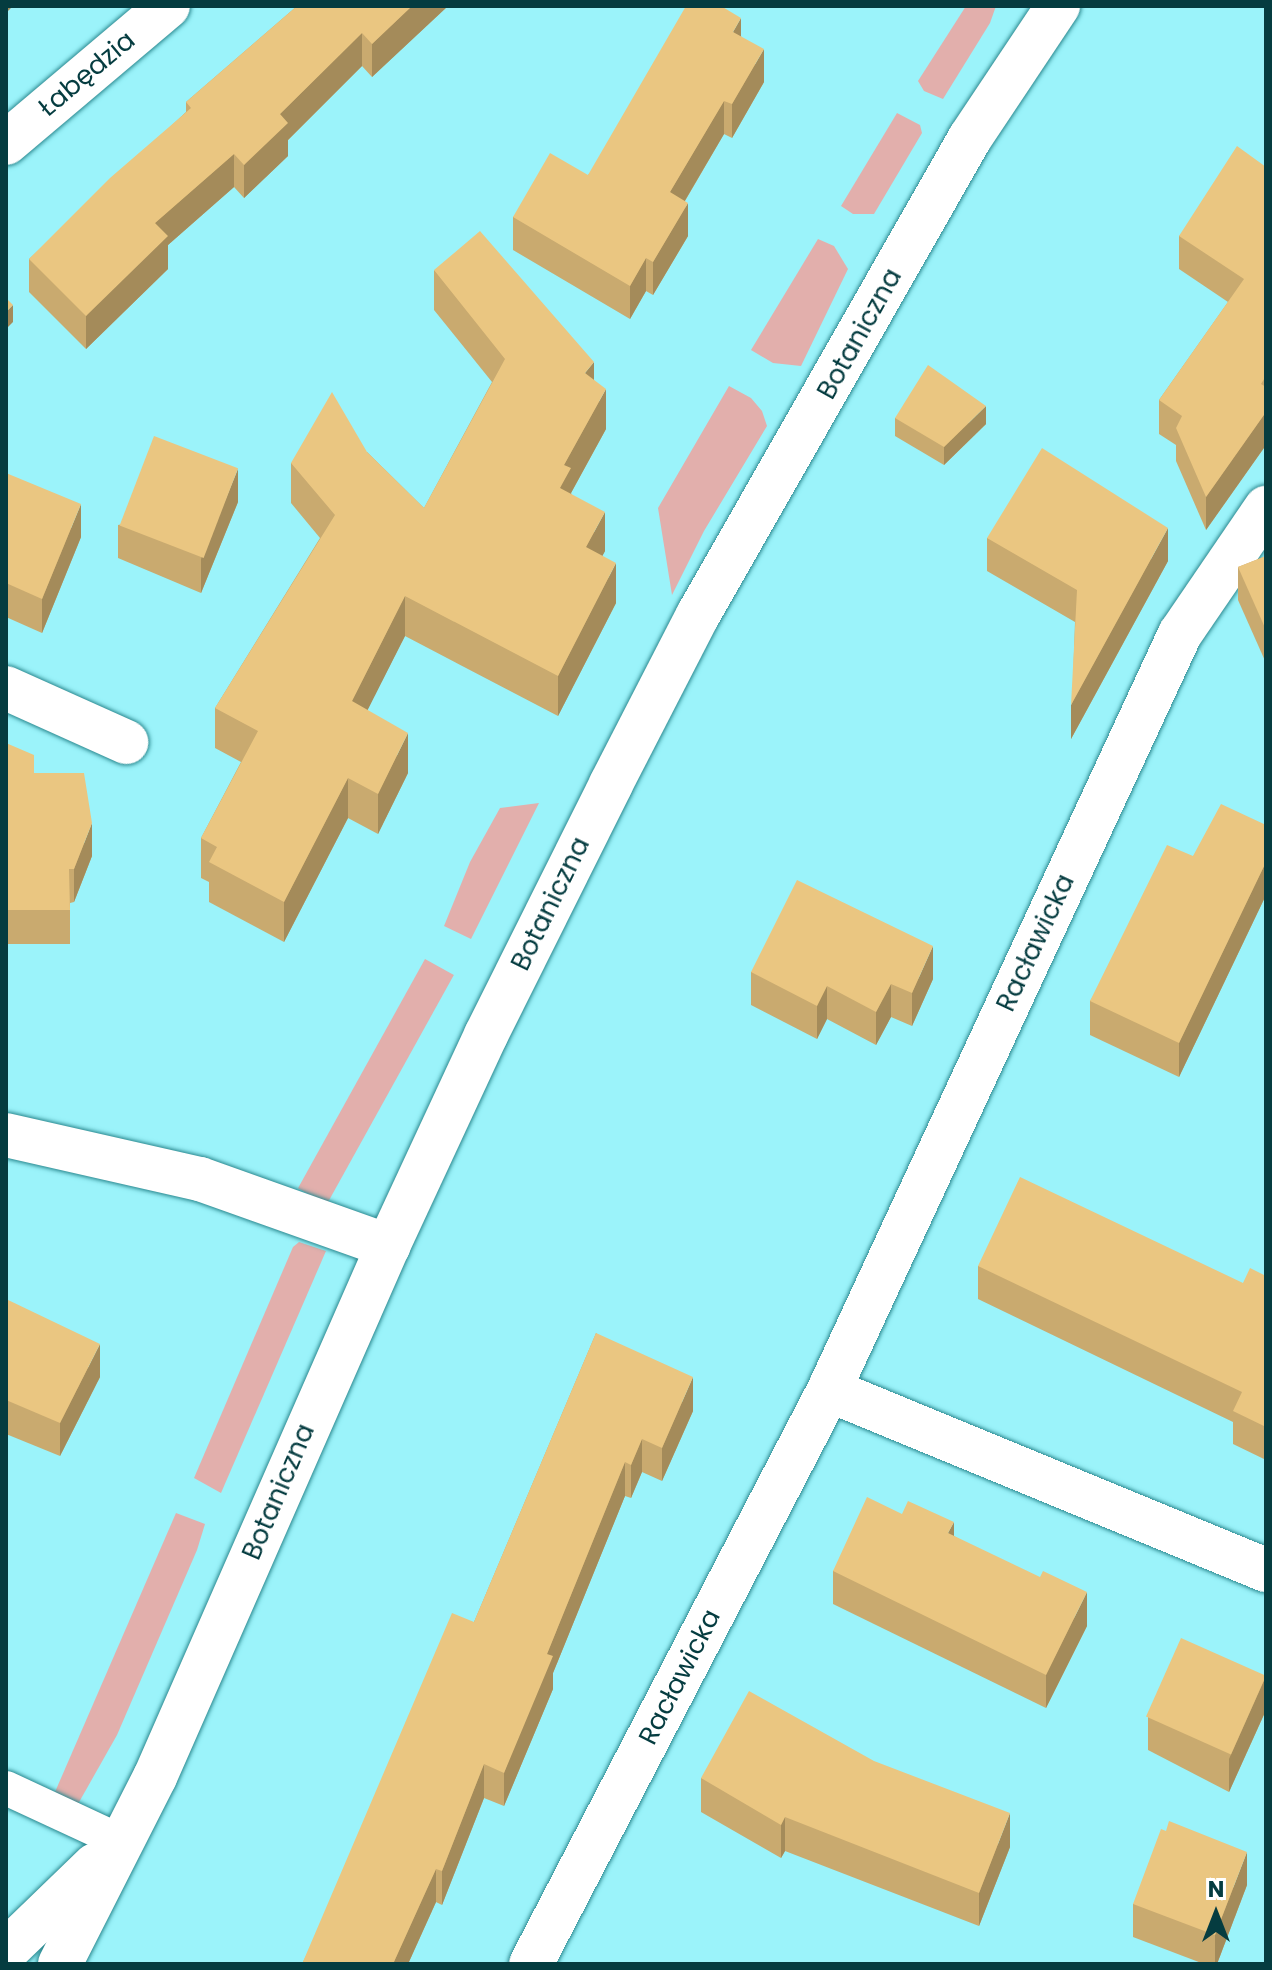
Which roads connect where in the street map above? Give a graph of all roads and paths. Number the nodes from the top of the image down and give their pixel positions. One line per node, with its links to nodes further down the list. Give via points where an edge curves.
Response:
1 (168, 6): 3 (street, Łabędzia)
2 (1058, 6): 8 (street, Botaniczna, via 970,138 698,615 486,1035)
3 (6, 143)
4 (1266, 508): 9 (street, Racławicka, via 1180,634)
5 (6, 688): 6 (street)
6 (126, 742)
7 (6, 1135): 8 (street, via 200,1179)
8 (388, 1246): 12 (street, Botaniczna, via 185,1711)
9 (829, 1390): 10 (street); 15 (street, Racławicka)
10 (1266, 1570)
11 (6, 1788): 12 (lane)
12 (120, 1841): 13 (street, Botaniczna); 14 (street, Botaniczna)
13 (6, 1951)
14 (60, 1964)
15 (531, 1964)

